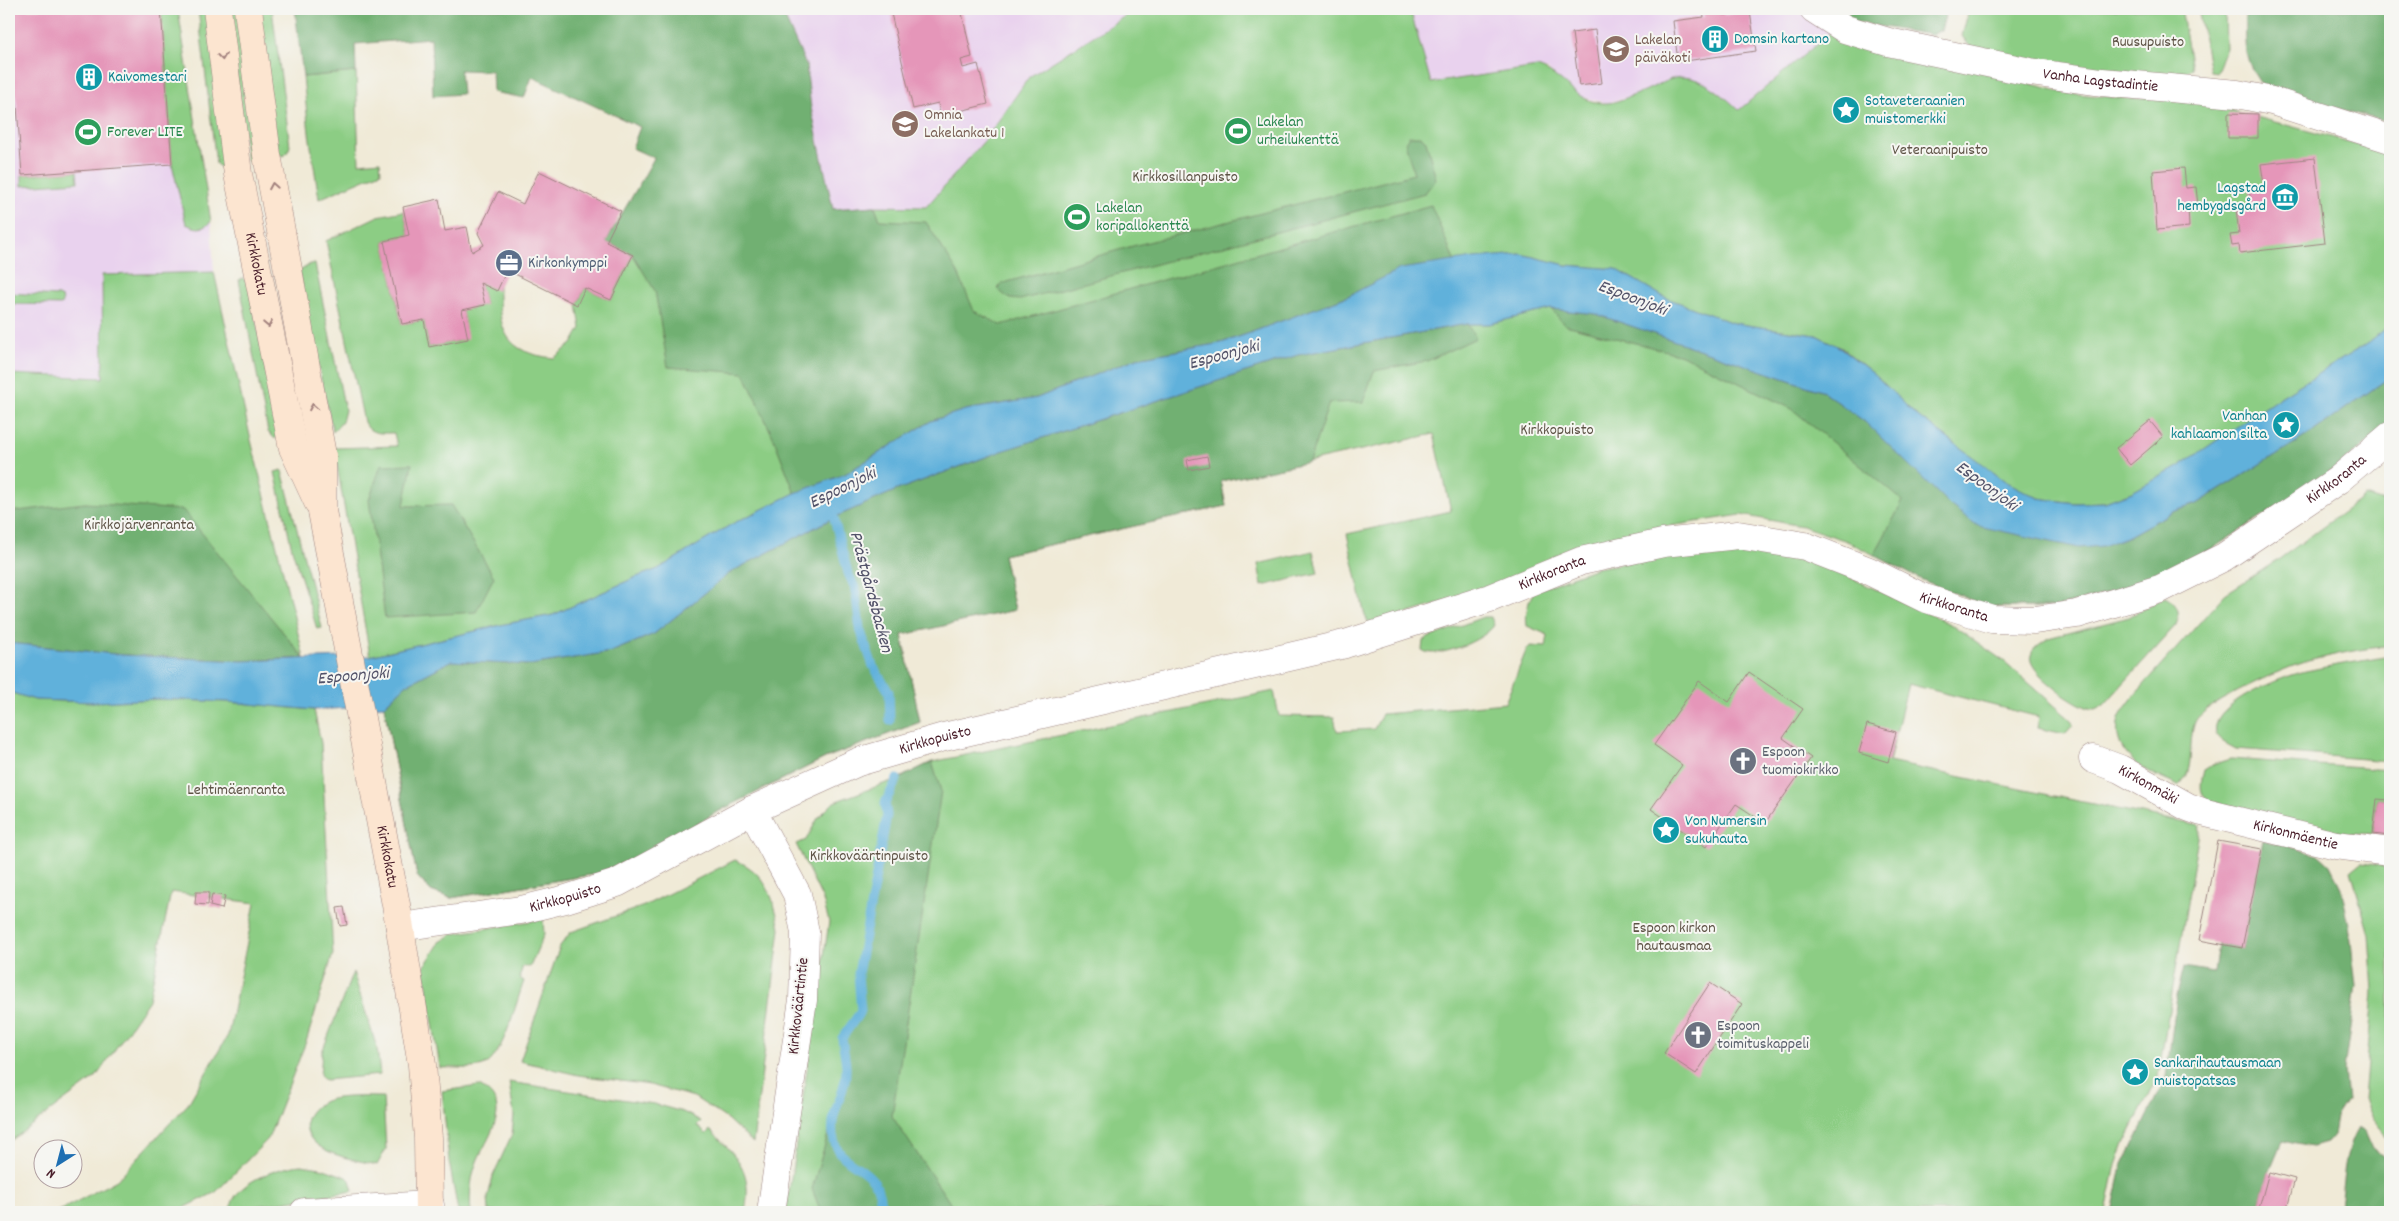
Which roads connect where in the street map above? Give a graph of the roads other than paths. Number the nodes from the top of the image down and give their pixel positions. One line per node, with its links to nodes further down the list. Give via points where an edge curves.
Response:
1 (217, 9): 6 (main road, Kirkkokatu, one-way to 6, via 238,174 293,448)
2 (248, 9): 6 (main road, Kirkkokatu, one-way to 2, via 322,455 267,155)
3 (1814, 9): 4 (street, Vanha Lagstadintie, via 1845,29 1888,42 2030,72 2237,94 2272,101)
4 (2390, 139)
5 (2390, 436): 7 (street, Kirkkoranta, via 2338,480 2224,557 2160,589 2077,614 2035,620 1992,620 1924,598 1869,571 1805,546 1738,535 1663,543 1581,561)
6 (322, 511): 12 (main road, Kirkkokatu)
7 (1490, 598): 9 (street, Kirkkopuisto, via 1346,644 944,736 858,762)
8 (2093, 759): 10 (street, Kirkonmäki, via 2120,769)
9 (752, 810): 12 (street, Kirkkopuisto, via 608,885 566,899 521,910); 15 (street, Kirkkoväärtintie, via 797,894 805,932 803,1000)
10 (2202, 812): 11 (street, Kirkonmäentie, via 2336,845)
11 (2390, 852)
12 (400, 927): 13 (main road, Kirkkokatu, via 422,1065)
13 (430, 1210): 14 (street)
14 (304, 1212)
15 (771, 1212)

